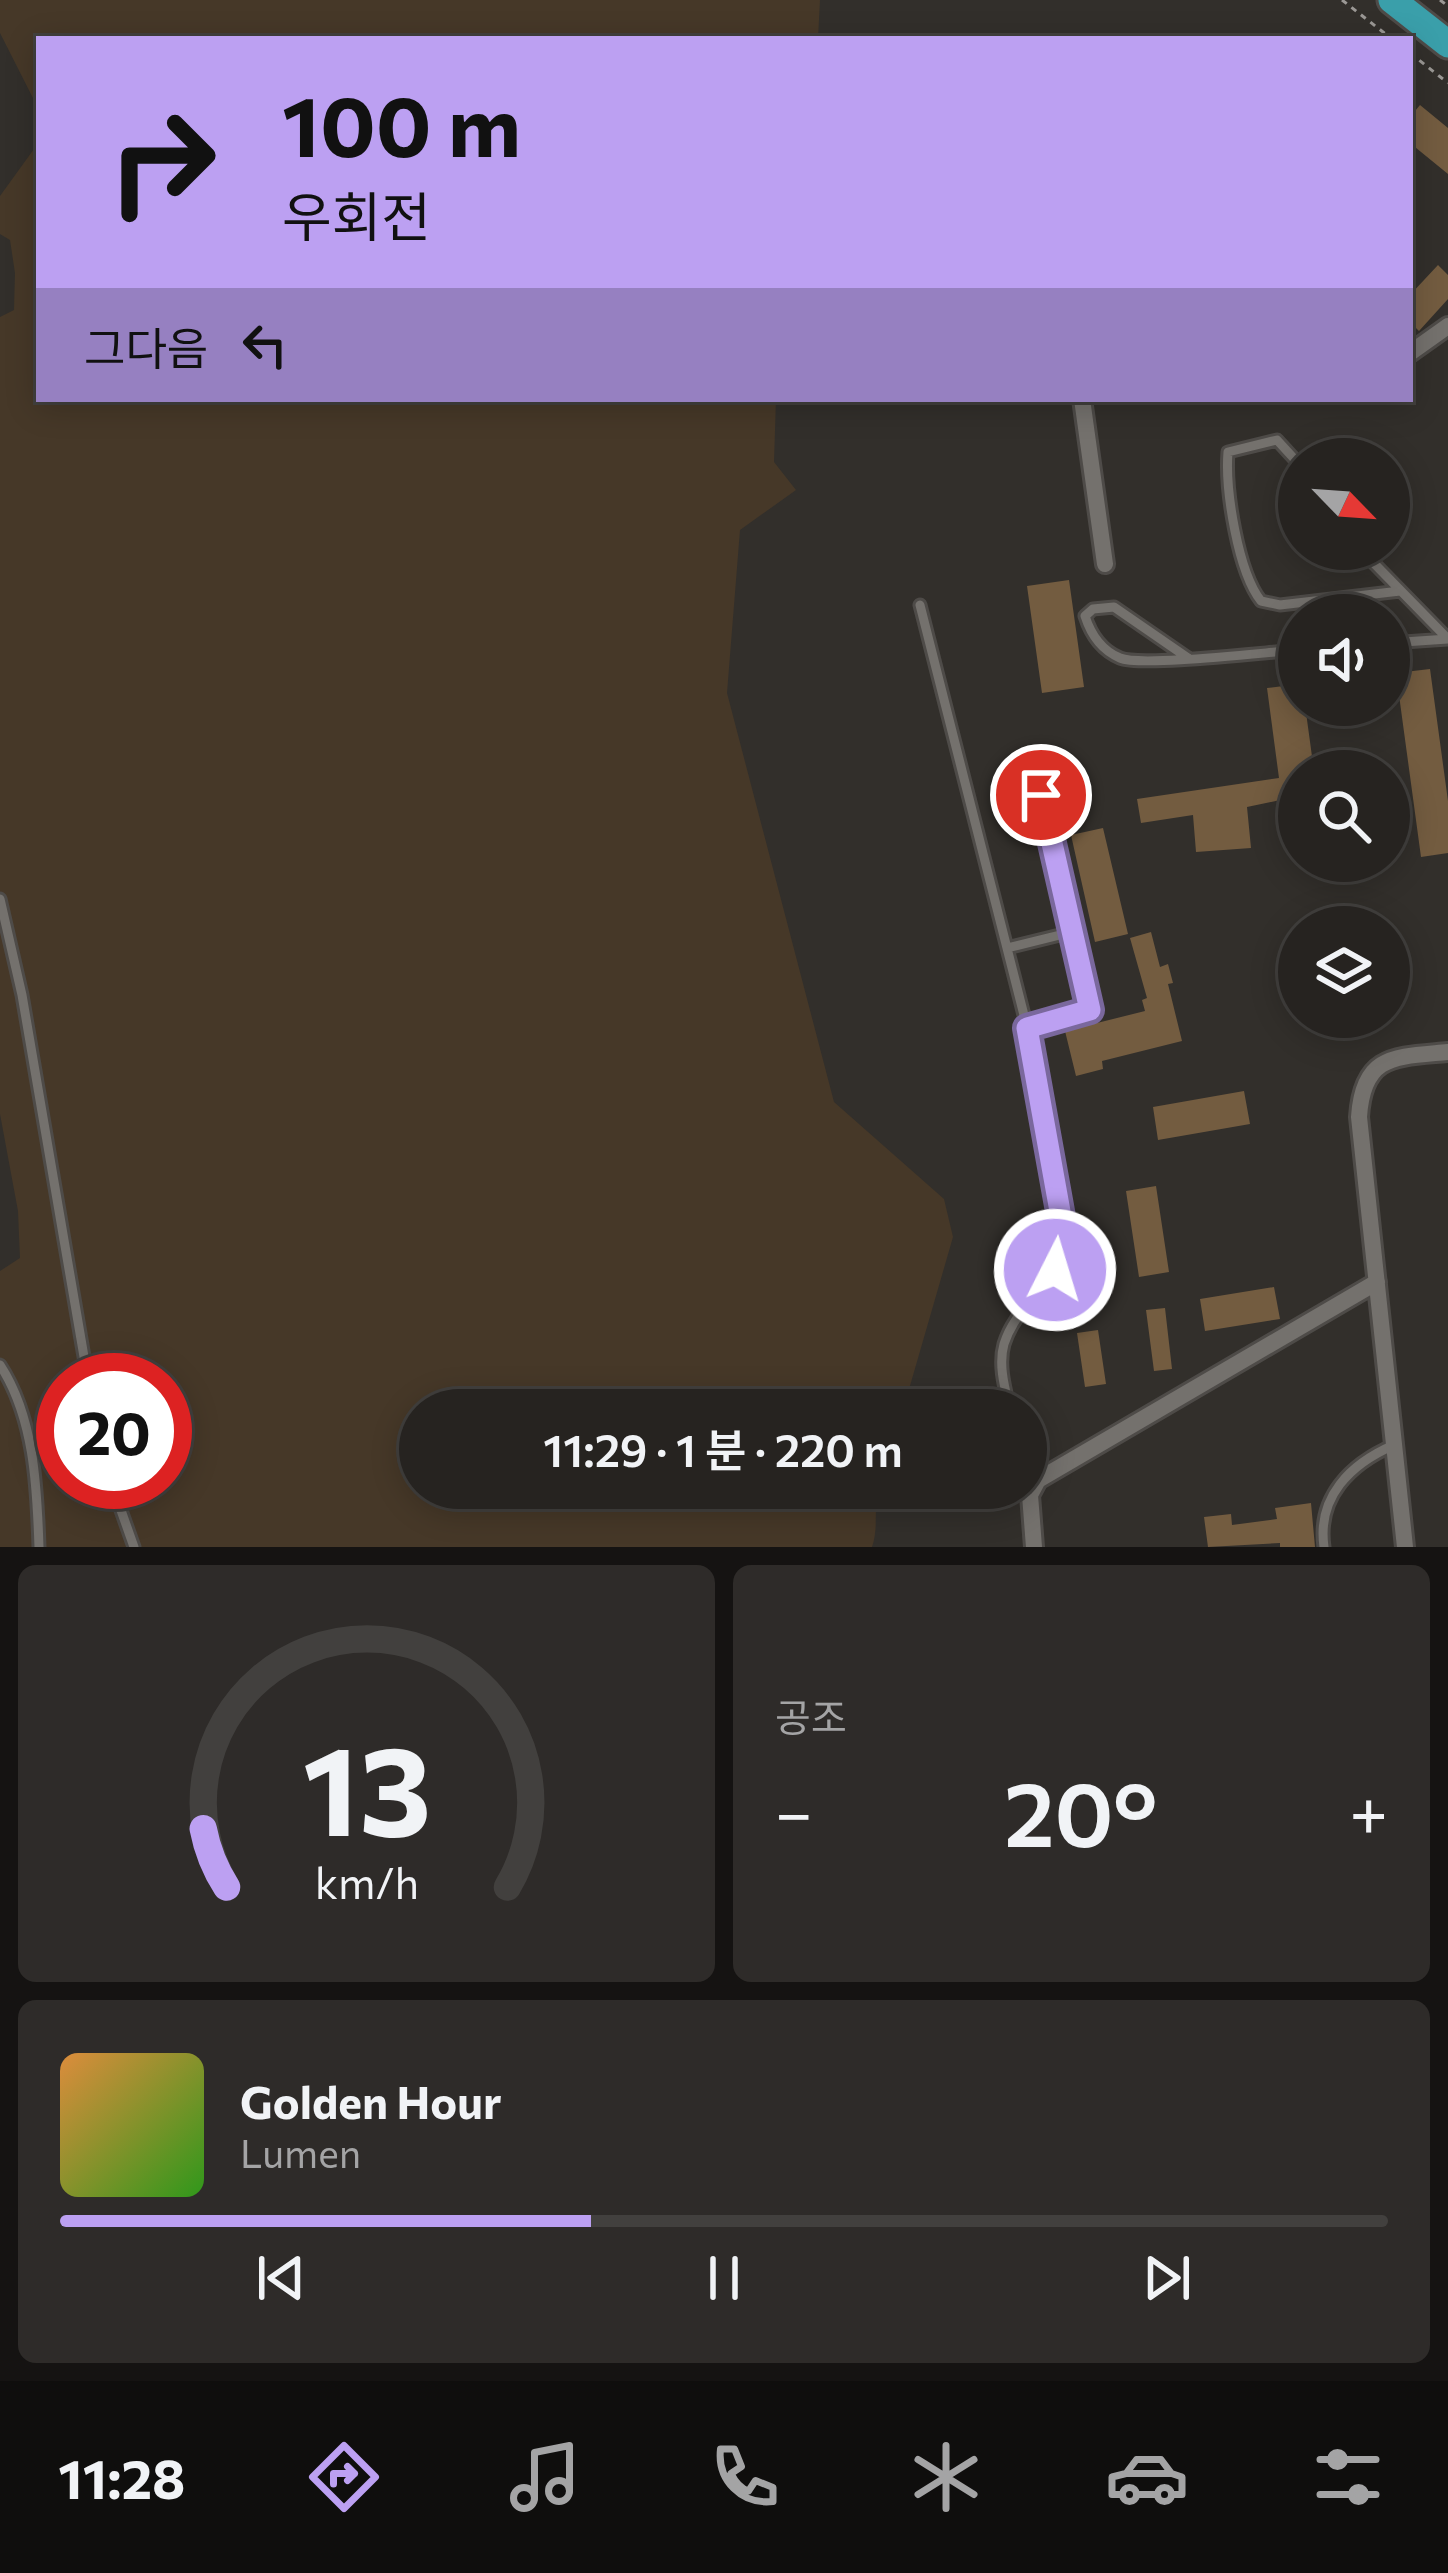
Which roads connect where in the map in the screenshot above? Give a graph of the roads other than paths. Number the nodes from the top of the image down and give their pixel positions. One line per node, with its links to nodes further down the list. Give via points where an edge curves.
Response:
1 (1392, 0): 2 (main road)
2 (1448, 44)
3 (1448, 326): 4 (street)
4 (1413, 351)
5 (1082, 402): 7 (street)
6 (1278, 441): 9 (lane, via 1228,452 1249,586 1261,601)
7 (1105, 564)
8 (1380, 570): 9 (lane)
9 (1400, 591): 11 (lane)
10 (920, 605): 18 (lane)
11 (1448, 639): 12 (lane)
12 (1410, 642)
13 (1278, 652): 14 (lane)
14 (1188, 658): 14 (lane, via 1120,658 1090,633 1085,616 1114,607)
15 (1041, 795): 17 (lane)
16 (0, 898): 22 (lane)
17 (1072, 932): 18 (lane); 19 (lane, via 1090,1010)
18 (1007, 948): 19 (lane)
19 (1027, 1028): 24 (lane, via 1064,1244 1046,1287 1005,1342)
20 (1448, 1052): 21 (street, via 1382,1061 1360,1092)
21 (1377, 1282): 25 (street); 26 (street)
22 (83, 1353)
23 (0, 1365): 29 (lane, via 18,1393 38,1490)
24 (1005, 1389)
25 (1394, 1444): 32 (lane, via 1353,1471 1324,1506); 33 (street)
26 (1047, 1474)
27 (121, 1509): 30 (lane)
28 (1031, 1509): 31 (street)
29 (39, 1547)
30 (134, 1547)
31 (1034, 1547)
32 (1324, 1547)
33 (1405, 1547)

